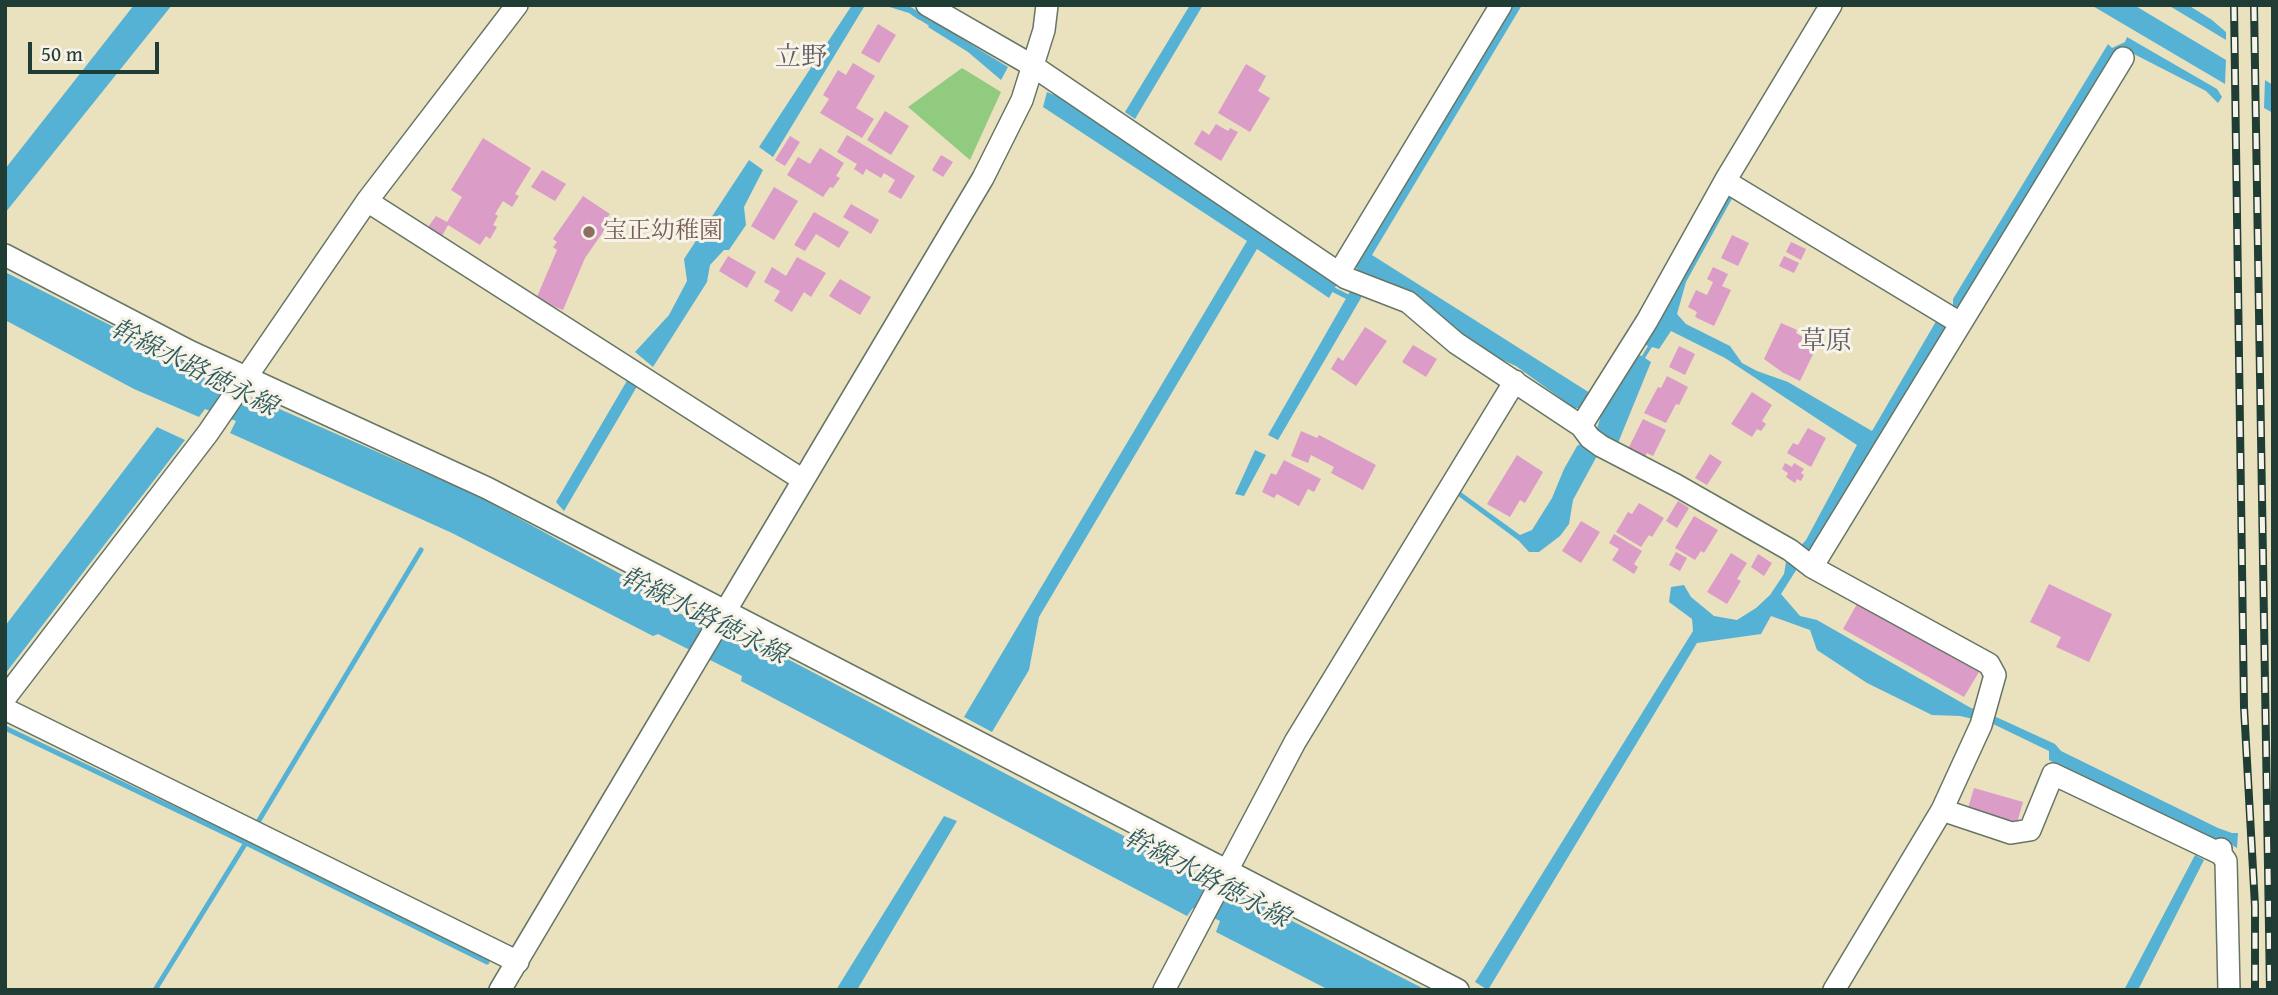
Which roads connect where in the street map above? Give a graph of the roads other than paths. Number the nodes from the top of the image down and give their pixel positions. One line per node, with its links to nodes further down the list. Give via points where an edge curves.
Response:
1 (517, 5): 9 (street)
2 (927, 5): 7 (street)
3 (1047, 5): 7 (street)
4 (1501, 5): 11 (street)
5 (1831, 5): 8 (street)
6 (2123, 58): 12 (street)
7 (1033, 66): 11 (street); 16 (street, via 1022,100 983,178)
8 (1725, 181): 12 (street); 15 (street)
9 (367, 201): 13 (street); 16 (street)
10 (5, 255): 13 (street)
11 (1353, 280): 14 (street, via 1408,302)
12 (1951, 317): 17 (street)
13 (245, 377): 18 (street, via 487,488); 19 (street, via 208,433)
14 (1515, 382): 15 (street); 22 (street, via 1295,742)
15 (1592, 425): 17 (street, via 1676,485)
16 (803, 480): 18 (street)
17 (1812, 567): 21 (street, via 1989,664 1995,675 1983,717)
18 (724, 612): 22 (street); 23 (street)
19 (5, 698)
20 (5, 709): 23 (street)
21 (1942, 810): 27 (street); 28 (street, via 2011,832 2030,831 2053,774 2221,852 2226,861)
22 (1227, 870): 25 (street); 26 (street)
23 (518, 962): 24 (street)
24 (500, 990)
25 (1164, 990)
26 (1458, 990)
27 (1834, 990)
28 (2229, 990)

